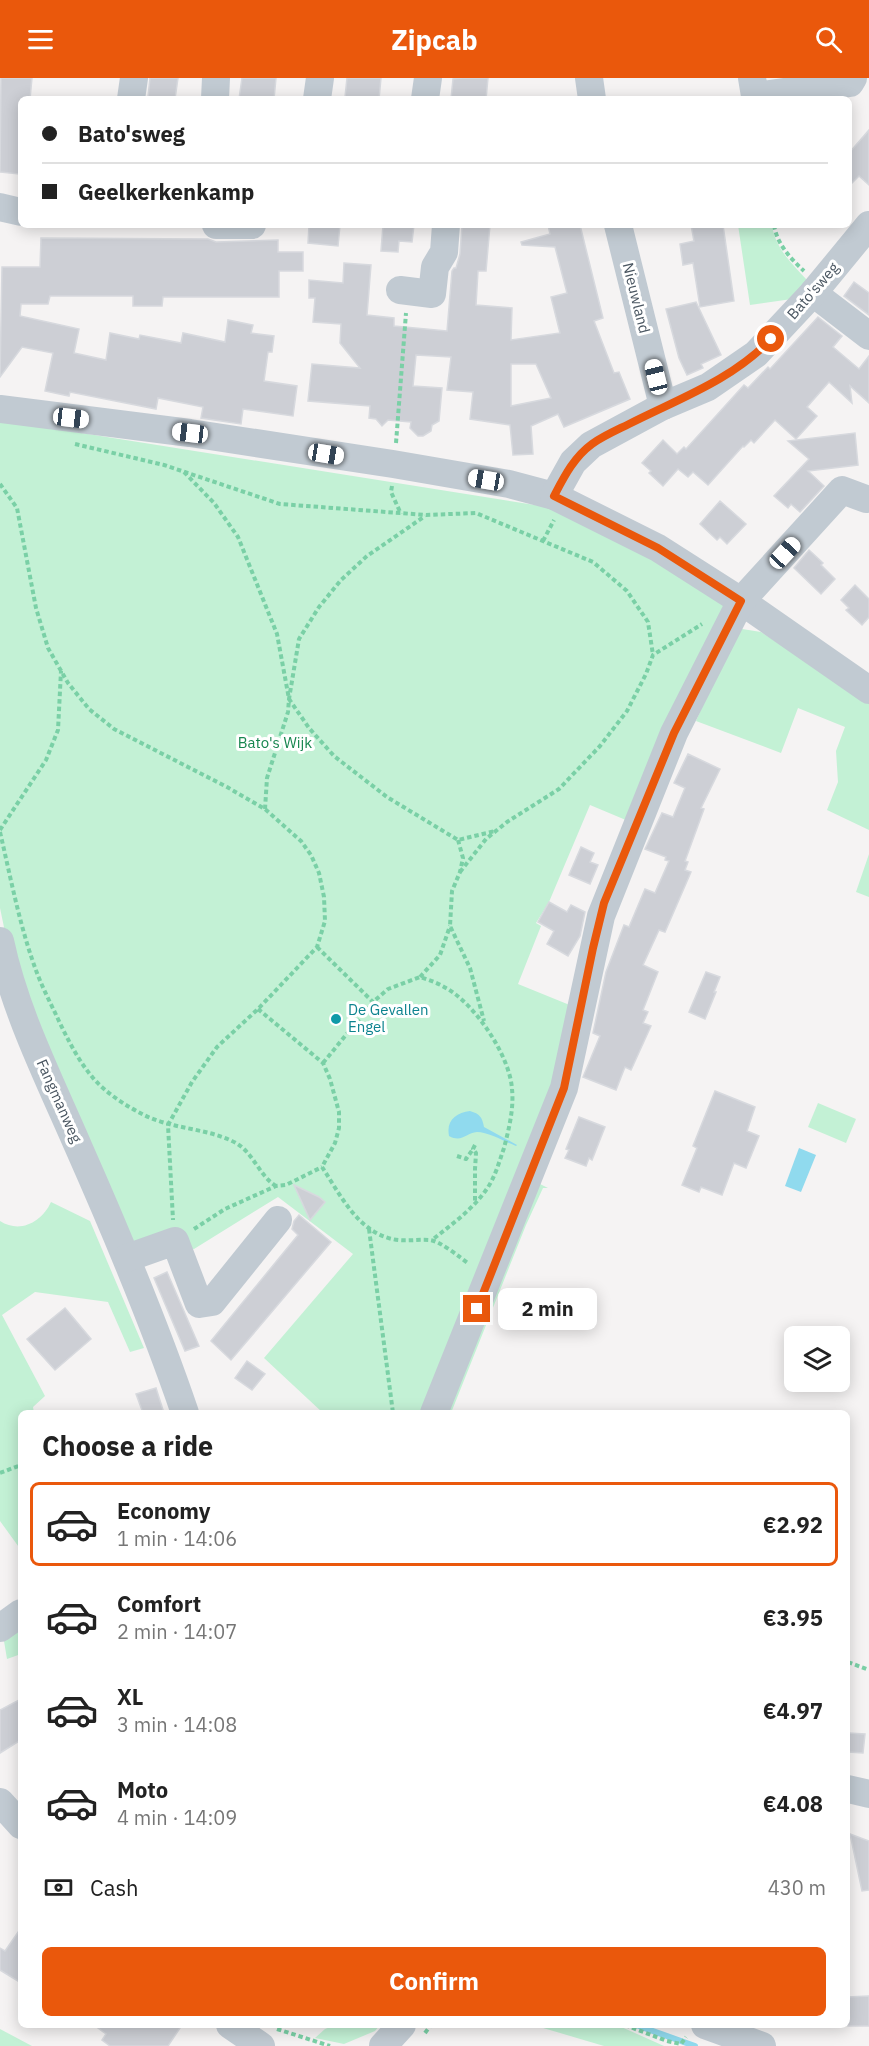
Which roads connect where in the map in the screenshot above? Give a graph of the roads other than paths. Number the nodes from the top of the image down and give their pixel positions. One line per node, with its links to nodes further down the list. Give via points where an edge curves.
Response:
1 (134, 78): 8 (street)
2 (216, 78): 9 (street)
3 (320, 78): 10 (street)
4 (428, 78): 11 (street)
5 (589, 78): 12 (street)
6 (854, 78): 7 (street, via 850,83)
7 (754, 91)
8 (131, 96)
9 (214, 96)
10 (317, 96)
11 (425, 96)
12 (592, 96)
13 (0, 207): 14 (street)
14 (18, 211)
15 (869, 225): 18 (street, Bato'sweg)
16 (446, 228): 19 (street, via 444,252 435,267 432,294)
17 (619, 228): 21 (street, Nieuwland)
18 (808, 282): 20 (street); 21 (street, Bato'sweg, via 756,354 708,387)
19 (404, 290)
20 (869, 336)
21 (663, 406): 23 (street, Bato'sweg, via 591,444 573,462)
22 (0, 409): 23 (street, via 393,464)
23 (554, 496): 25 (street, via 658,548)
24 (866, 499): 25 (street, via 843,490)
25 (741, 601): 26 (street); 31 (street, via 674,733 604,903 564,1088)
26 (869, 690)
27 (0, 941): 29 (street, Fangmanweg, via 14,993 42,1063)
28 (278, 1220): 29 (street, via 212,1302 199,1304 174,1241)
29 (127, 1258): 30 (street, Fangmanweg)
30 (184, 1410)
31 (435, 1410)
32 (18, 1615): 33 (street)
33 (0, 1628)
34 (850, 1789): 35 (street)
35 (869, 1794)
36 (0, 1802): 37 (street)
37 (18, 1822)
38 (240, 2028): 42 (street)
39 (399, 2028): 43 (street)
40 (696, 2030): 41 (street)
41 (735, 2030): 44 (street)
42 (269, 2037)
43 (383, 2046)
44 (762, 2046)

